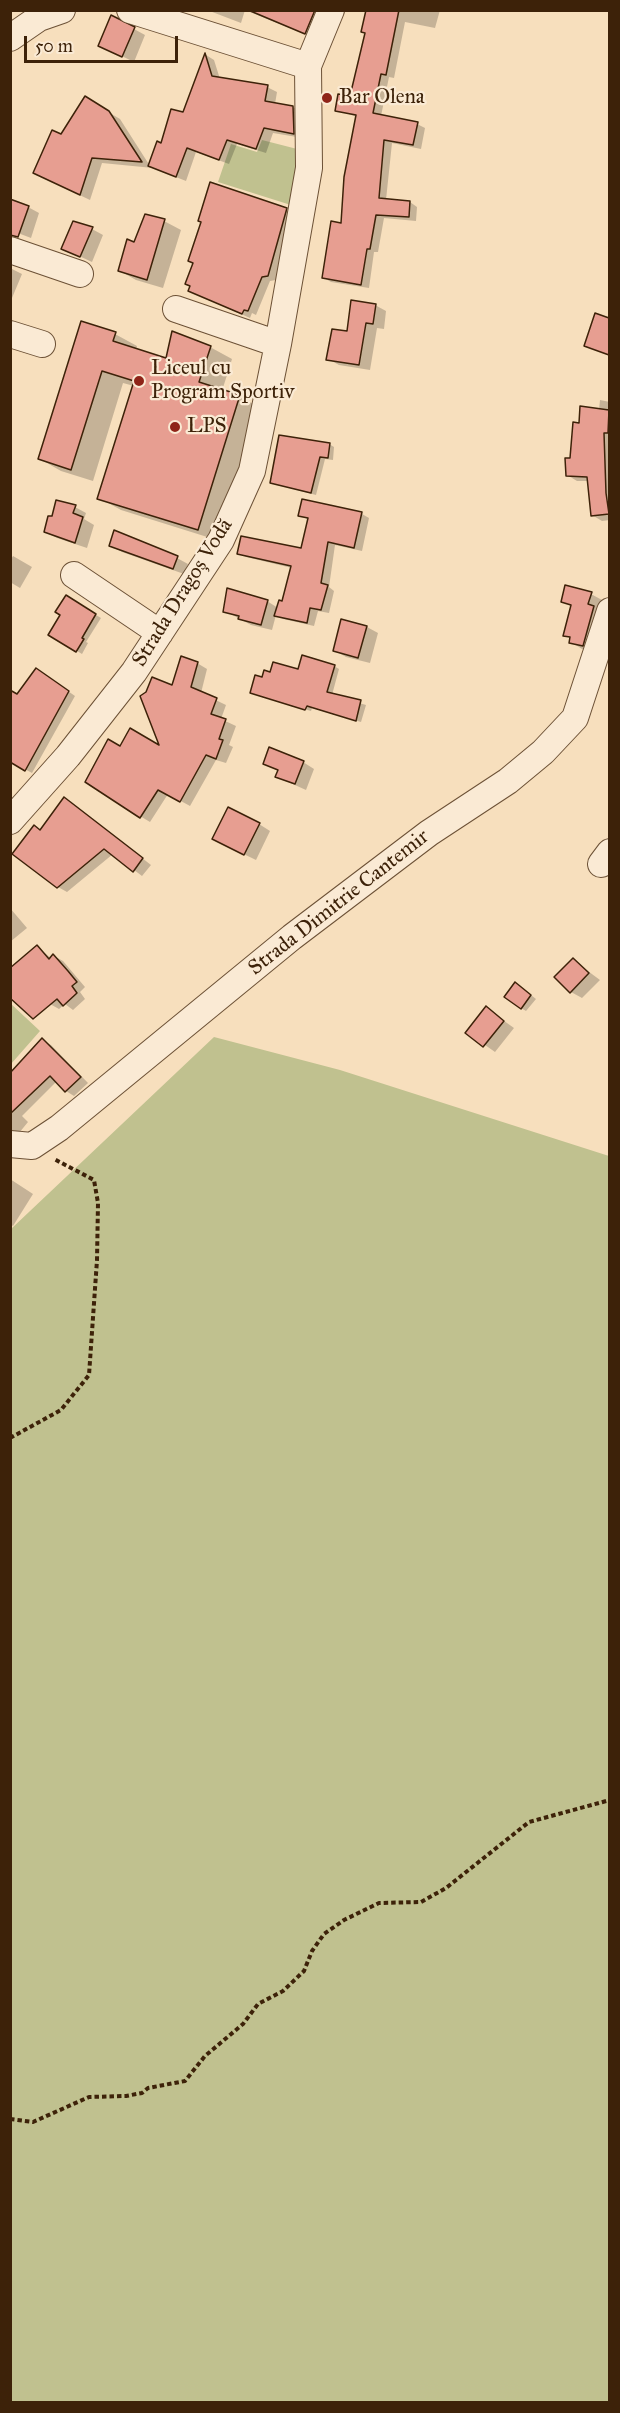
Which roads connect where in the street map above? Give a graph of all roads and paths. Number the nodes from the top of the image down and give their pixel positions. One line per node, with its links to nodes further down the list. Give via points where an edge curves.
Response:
1 (62, 10): 4 (street, via 39,18)
2 (130, 10): 5 (street)
3 (331, 10): 5 (street, Strada Dragoș Vodă)
4 (10, 38)
5 (308, 66): 11 (street, Strada Dragoș Vodă, via 309,168)
6 (10, 250): 7 (street)
7 (80, 274)
8 (176, 309): 11 (street)
9 (10, 334): 10 (street)
10 (42, 344)
11 (278, 344): 14 (street, Strada Dragoș Vodă, via 252,471 221,540)
12 (74, 575): 14 (street)
13 (609, 611): 16 (street, Strada Dimitrie Cantemir, via 575,718 543,752 507,781 429,832 292,938 59,1128)
14 (160, 633): 15 (street, Strada Dragoș Vodă, via 82,738)
15 (10, 821)
16 (21, 1145): 17 (path, via 94,1180 98,1203 97,1260 89,1375 61,1410)
17 (10, 1438)
18 (609, 1800): 19 (path, via 529,1822 446,1888 421,1902 380,1903 344,1920 324,1934 304,1971 283,1991 258,2004 185,2081 126,2096 88,2097 33,2122)
19 (10, 2119)

